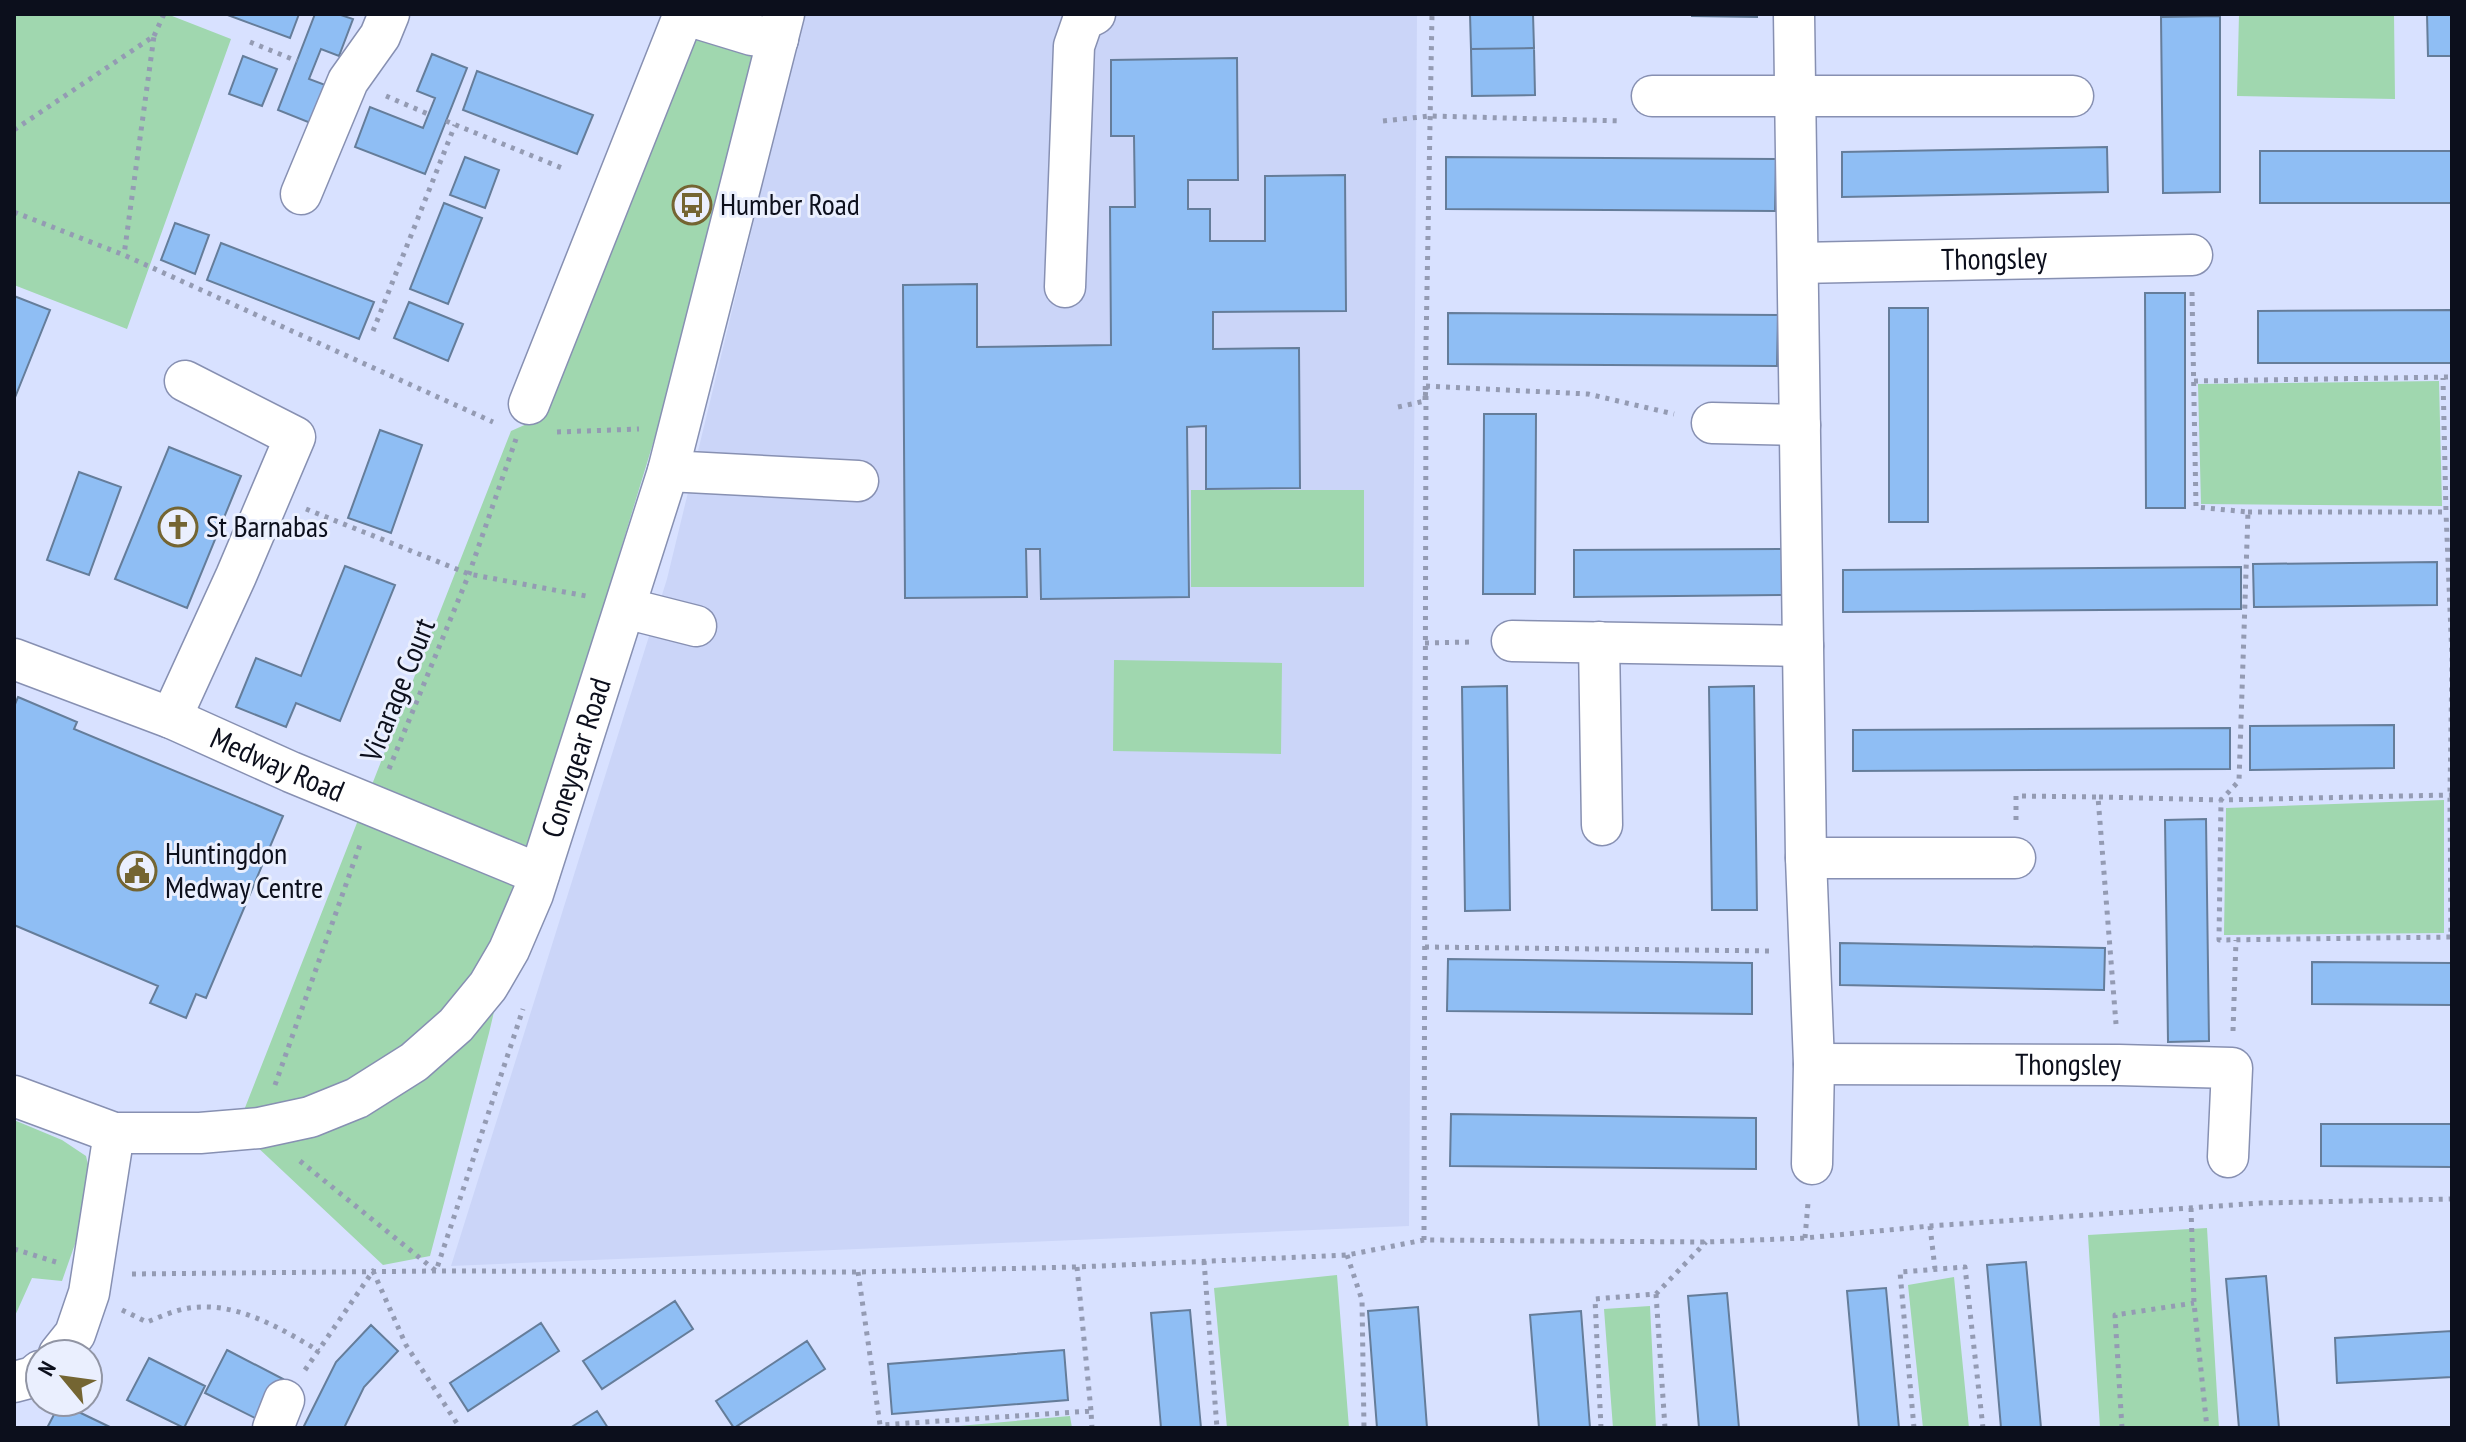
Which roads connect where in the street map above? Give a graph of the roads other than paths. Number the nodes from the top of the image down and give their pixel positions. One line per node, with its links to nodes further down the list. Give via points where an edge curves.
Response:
1 (389, 14): 9 (street, via 348,81)
2 (683, 14): 5 (street, via 752,35); 14 (street)
3 (1095, 14): 12 (street, via 1083,20 1074,46)
4 (1794, 14): 7 (street)
5 (781, 27): 17 (street, Coneygear Road)
6 (2073, 96): 7 (street)
7 (1796, 98): 8 (street); 11 (street)
8 (1644, 109)
9 (301, 194)
10 (2192, 255): 11 (street, Thongsley)
11 (1798, 263): 16 (street)
12 (1065, 287)
13 (185, 381): 25 (street, via 295,437)
14 (532, 423)
15 (1712, 423): 16 (street)
16 (1800, 425): 23 (street)
17 (668, 471): 18 (street); 19 (street, Coneygear Road)
18 (858, 481)
19 (625, 608): 20 (street); 29 (street, Coneygear Road)
20 (696, 626)
21 (1512, 641): 22 (street)
22 (1599, 642): 23 (street); 26 (street)
23 (1803, 646): 27 (street)
24 (14, 659): 25 (street, Medway Road)
25 (171, 718): 29 (street, Medway Road)
26 (1602, 825)
27 (1806, 858): 28 (street); 30 (street)
28 (2015, 858)
29 (539, 874): 32 (street, Coneygear Road, via 509,950 488,986 456,1025 414,1062 357,1098 310,1117 259,1128)
30 (1814, 1064): 33 (street, Thongsley, via 2232,1068); 34 (street)
31 (14, 1096): 32 (street, Coneygear Road)
32 (114, 1133): 35 (street, via 92,1284)
33 (2228, 1157)
34 (1812, 1164)
35 (72, 1338)

